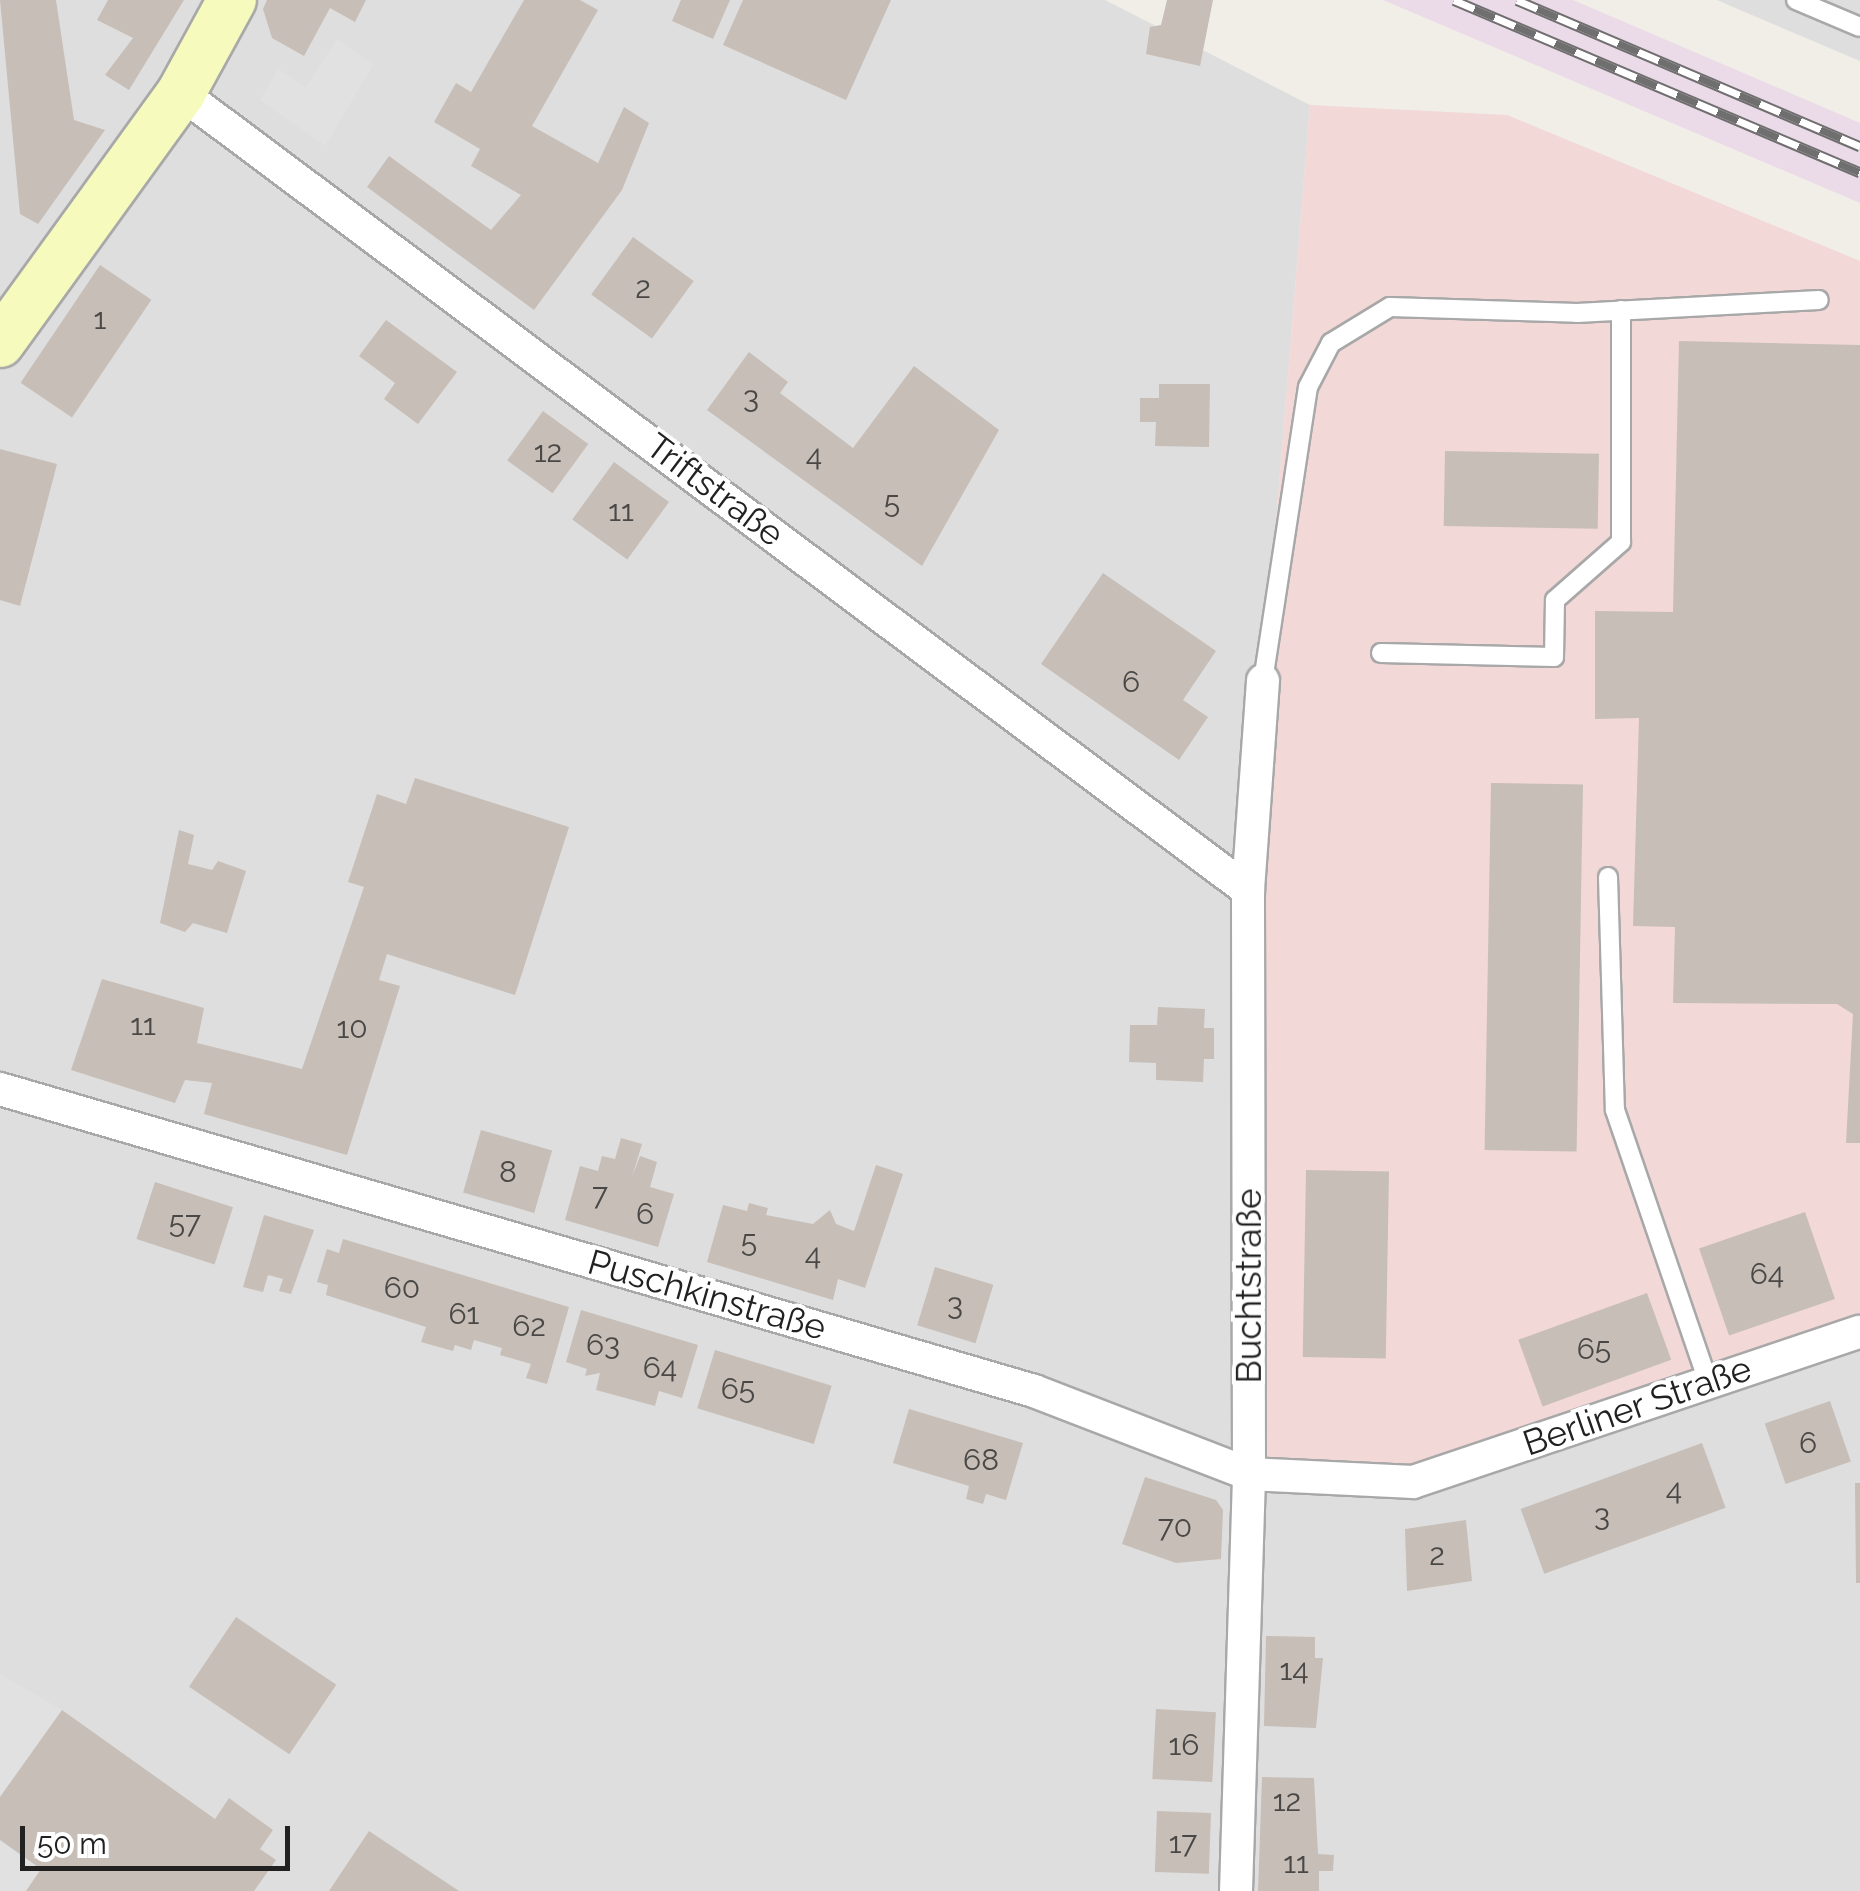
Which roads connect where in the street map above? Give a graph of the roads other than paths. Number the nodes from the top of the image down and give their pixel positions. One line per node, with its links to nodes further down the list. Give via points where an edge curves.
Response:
1 (232, 0): 4 (main road)
2 (1796, 0): 3 (lane)
3 (1860, 28)
4 (180, 92): 7 (main road); 11 (street, Triftstraße)
5 (1819, 300): 6 (lane)
6 (1621, 310): 8 (lane, via 1621,542 1556,600 1554,657); 9 (lane, via 1390,307 1330,344 1308,387)
7 (7, 331)
8 (1381, 653)
9 (1263, 681): 11 (street, Buchtstraße)
10 (1608, 877): 14 (lane, via 1616,1110)
11 (1248, 890): 15 (street, Buchtstraße)
12 (0, 1089): 15 (street, Puschkinstraße, via 1034,1391)
13 (1860, 1332): 14 (street, Berliner Straße)
14 (1708, 1382): 16 (street, Berliner Straße)
15 (1250, 1474): 16 (street, Puschkinstraße); 17 (street, Buchtstraße)
16 (1414, 1482)
17 (1236, 1891)

